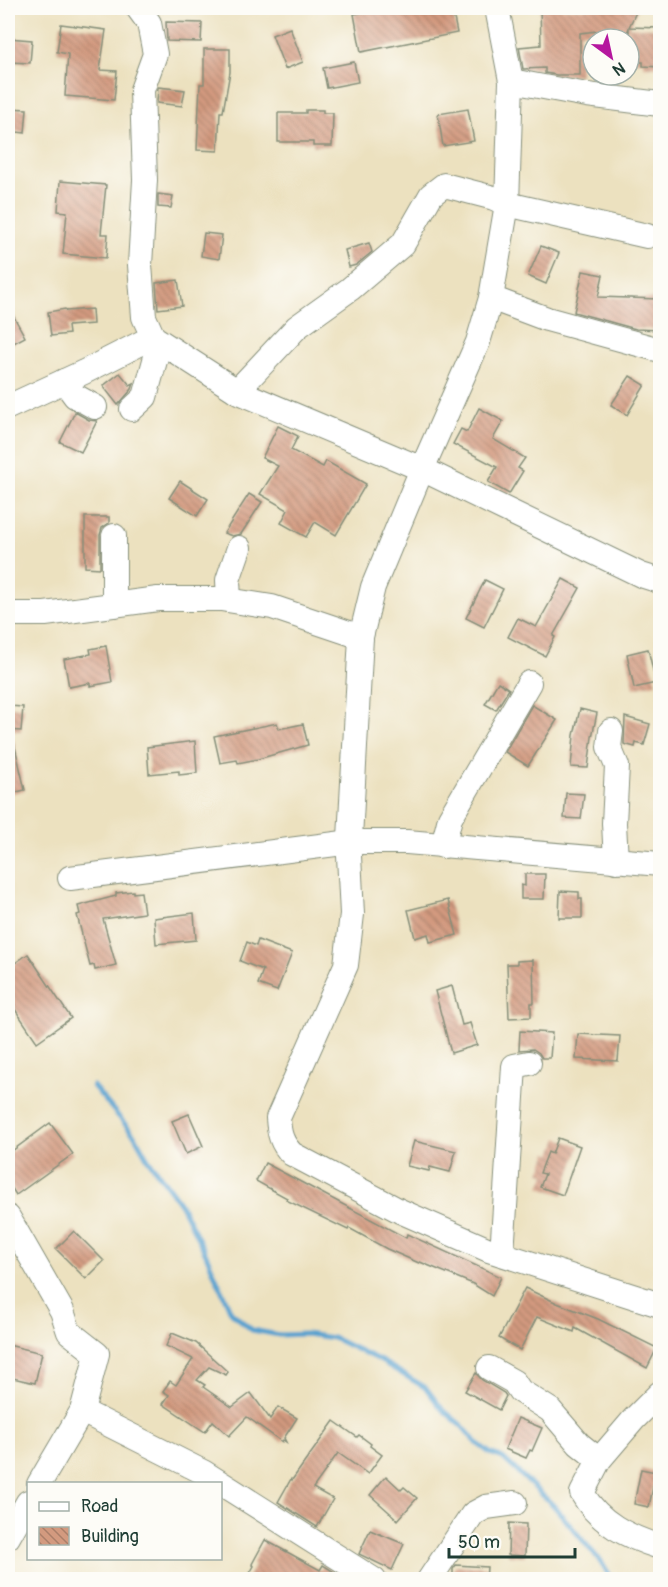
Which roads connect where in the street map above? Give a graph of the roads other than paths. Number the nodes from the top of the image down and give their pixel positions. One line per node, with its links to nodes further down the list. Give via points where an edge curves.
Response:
1 (138, 8): 8 (street, via 149,23 155,54 142,90 145,180 140,264 144,316)
2 (497, 8): 3 (street)
3 (511, 81): 4 (street); 5 (street)
4 (660, 104)
5 (507, 204): 6 (street); 7 (street); 11 (street, via 444,185 431,195 403,244 297,327)
6 (647, 236)
7 (491, 298): 9 (street, via 547,319); 15 (street, via 478,342)
8 (157, 340): 10 (street); 11 (street); 14 (street, via 146,398)
9 (660, 350)
10 (64, 381): 12 (street); 13 (street, via 75,396)
11 (237, 391): 15 (street)
12 (8, 407)
13 (95, 407)
14 (132, 409)
15 (422, 469): 18 (street); 22 (street, via 373,587)
16 (114, 536): 20 (street)
17 (239, 548): 19 (street, via 228,580)
18 (660, 581)
19 (229, 600): 20 (street, via 158,599); 22 (street, via 272,607)
20 (114, 605): 21 (street, via 45,614)
21 (8, 614)
22 (361, 637): 25 (street)
23 (529, 683): 26 (street, via 450,818)
24 (611, 731): 27 (street, via 609,747 617,766)
25 (351, 842): 26 (street); 29 (street); 32 (street, via 352,914 346,965 278,1118 279,1134 292,1154 312,1165 400,1211)
26 (443, 846): 27 (street)
27 (616, 861): 28 (street)
28 (660, 864)
29 (70, 878)
30 (529, 1063): 32 (street, via 514,1066)
31 (8, 1217): 36 (street, via 62,1311 69,1332 98,1354)
32 (502, 1254): 33 (street)
33 (660, 1305)
34 (489, 1368): 37 (street, via 550,1410)
35 (660, 1393): 37 (street)
36 (82, 1411): 38 (street); 39 (street)
37 (599, 1460): 44 (street, via 582,1493 591,1509 632,1538)
38 (40, 1482)
39 (219, 1482)
40 (222, 1484): 45 (street)
41 (515, 1503): 46 (street, via 486,1507 473,1514)
42 (27, 1504): 43 (street)
43 (8, 1537)
44 (660, 1547)
45 (374, 1580)
46 (429, 1580)

